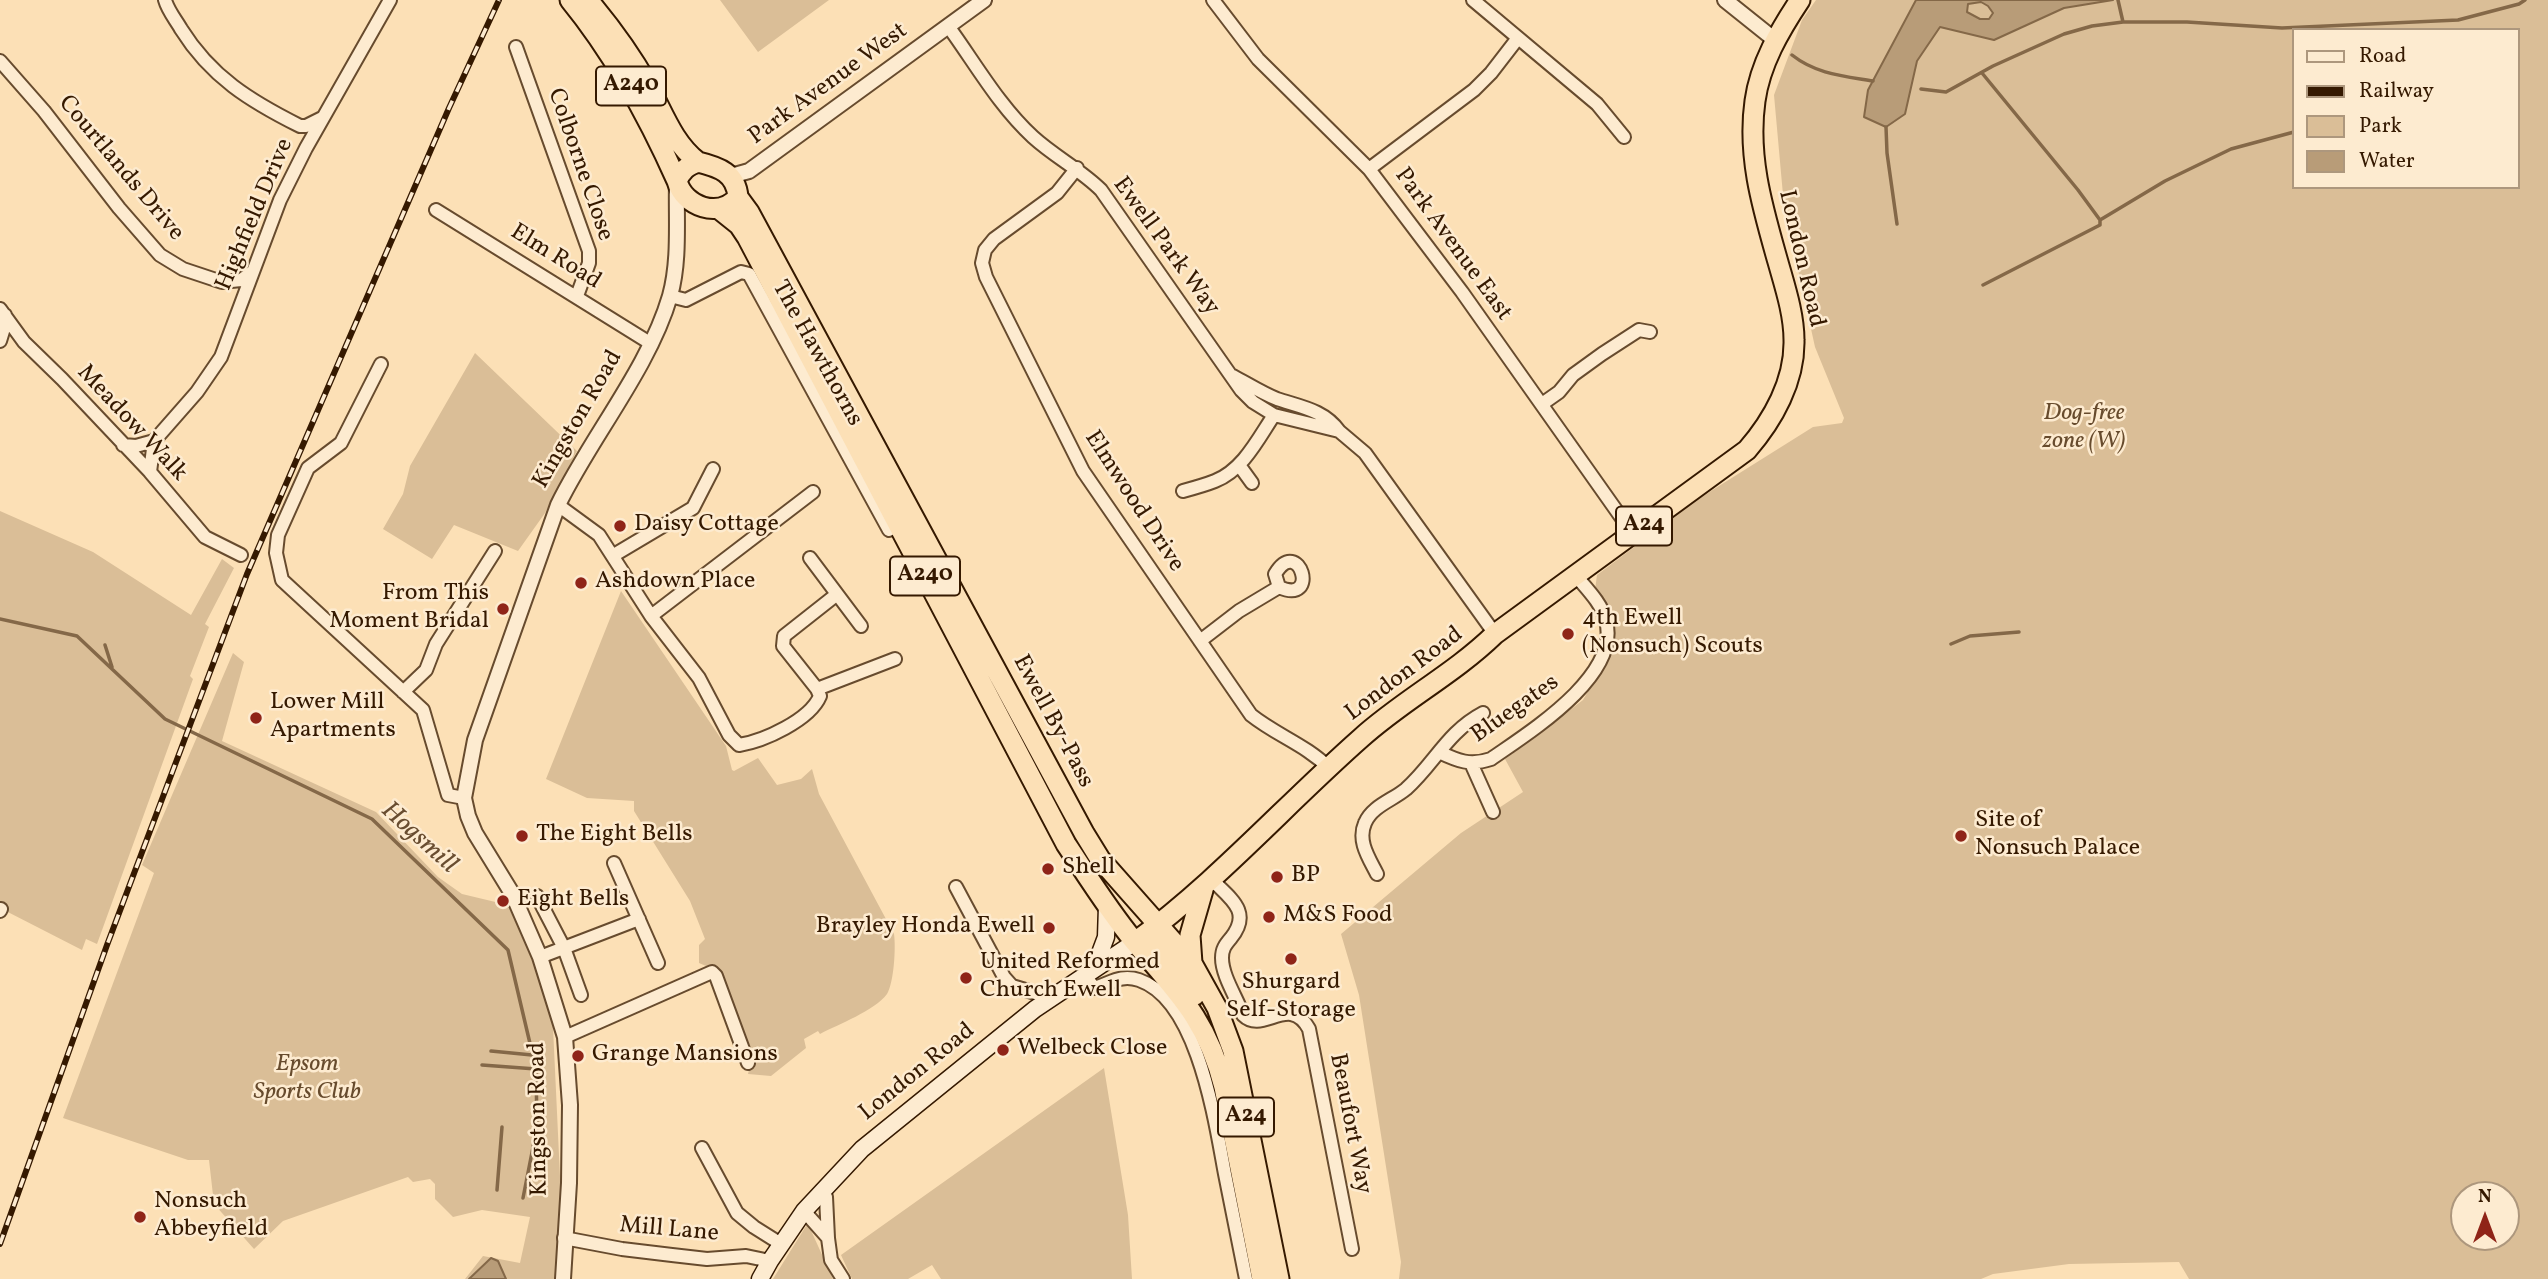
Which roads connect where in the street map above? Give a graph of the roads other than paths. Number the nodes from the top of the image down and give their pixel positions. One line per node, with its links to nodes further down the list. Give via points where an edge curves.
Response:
1 (166, 0): 16 (street, via 210,69 232,88)
2 (390, 0): 15 (street, Highfield Drive)
3 (570, 0): 23 (highway, Kingston Road / A240, via 633,90)
4 (588, 0): 19 (highway, A240, via 647,83 681,146)
5 (984, 0): 10 (street, Park Avenue West)
6 (1213, 0): 21 (street, Park Avenue East, via 1258,59)
7 (1473, 0): 11 (street)
8 (1726, 0): 12 (street)
9 (1800, 0): 12 (highway, London Road / A24)
10 (948, 26): 20 (street, Ewell Park Way, via 1020,123); 22 (street, Park Avenue West, via 749,171)
11 (1518, 38): 17 (street, via 1597,104); 21 (street, via 1474,90)
12 (1775, 40): 53 (highway, London Road / A24, via 1761,75 1752,125 1761,200 1791,311 1794,342 1789,376 1772,417 1747,450)
13 (516, 47): 30 (street, Colborne Close, via 589,251)
14 (0, 61): 29 (street, Courtlands Drive, via 146,242 173,263)
15 (324, 116): 16 (street); 18 (street, Highfield Drive)
16 (300, 125): 18 (street)
17 (1624, 137)
18 (306, 148): 28 (street, Highfield Drive)
19 (698, 162): 22 (highway); 23 (highway, via 687,166)
20 (1077, 168): 39 (street, Ewell Park Way, via 1101,190); 64 (street, Elmwood Drive, via 1057,193 994,239 982,263 1083,471)
21 (1369, 169): 40 (street, Park Avenue East)
22 (731, 176): 24 (highway)
23 (677, 182): 25 (highway, via 686,197); 27 (street, Kingston Road)
24 (738, 197): 25 (highway, via 731,205); 74 (highway, Ewell By-Pass / A240)
25 (712, 209): 27 (street, via 687,214); 80 (highway, Ewell By-Pass / A240, via 739,225 747,237 1066,844)
26 (436, 210): 30 (street, Elm Road)
27 (676, 225): 31 (street, Kingston Road)
28 (252, 272): 29 (street, via 241,280); 32 (street, Highfield Drive)
29 (222, 282): 32 (street, via 235,296)
30 (577, 296): 37 (street, Elm Road)
31 (670, 296): 37 (street, Kingston Road); 52 (street, The Hawthorns, via 686,300 741,272 749,274)
32 (238, 309): 43 (street, Highfield Drive, via 205,382)
33 (2, 312): 35 (street); 36 (street, Meadow Walk)
34 (1650, 332): 40 (street, via 1639,330 1602,354)
35 (0, 342): 36 (street)
36 (24, 342): 44 (street, Meadow Walk)
37 (650, 343): 51 (street, Kingston Road)
38 (381, 364): 67 (street, via 341,443 308,468 278,535 276,553 282,580)
39 (1230, 374): 41 (street, Ewell Park Way, via 1253,402); 42 (street, Ewell Park Way, via 1268,395 1314,411)
40 (1542, 404): 53 (street, Park Avenue East)
41 (1274, 415): 42 (street, Ewell Park Way); 45 (street)
42 (1339, 431): 63 (street, Ewell Park Way, via 1365,453)
43 (154, 441): 44 (street); 47 (street)
44 (123, 445): 47 (street, Meadow Walk)
45 (1239, 465): 48 (street); 49 (street, via 1217,480)
46 (713, 469): 56 (street, via 693,508)
47 (150, 472): 55 (street, Meadow Walk, via 205,537)
48 (1252, 483)
49 (1183, 491)
50 (813, 492): 61 (street)
51 (558, 505): 56 (street, via 599,535); 72 (street, Kingston Road, via 475,740)
52 (888, 530)
53 (1633, 534): 58 (highway, London Road / A24)
54 (495, 551): 67 (street, via 436,644 426,670)
55 (241, 555)
56 (614, 555): 61 (street)
57 (810, 558): 60 (street)
58 (1577, 576): 63 (highway, London Road / A24); 70 (street, Bluegates, via 1607,623 1607,641 1598,664 1566,704 1491,759)
59 (1279, 587): 64 (street)
60 (836, 595): 62 (street); 66 (street, via 784,636 783,646)
61 (651, 616): 66 (street, via 699,678 729,735 740,745 793,723 817,702)
62 (861, 626)
63 (1495, 634): 71 (highway, London Road / A24, via 1470,658 1363,736)
64 (1200, 641): 71 (street, Elmwood Drive, via 1251,715 1317,755)
65 (895, 659): 66 (street)
66 (817, 689)
67 (403, 692): 72 (street, via 423,710 448,795)
68 (1483, 713): 69 (street, Bluegates, via 1460,727)
69 (1439, 752): 70 (street, Bluegates); 76 (street, Bluegates, via 1426,770 1364,824 1366,854)
70 (1471, 763): 73 (street, Bluegates)
71 (1329, 768): 77 (highway, London Road / A24)
72 (464, 798): 85 (street, Kingston Road, via 475,833 513,895)
73 (1493, 812)
74 (1102, 860): 82 (highway, Ewell By-Pass / A240); 83 (highway, via 1108,884 1137,927)
75 (614, 863): 81 (street)
76 (1377, 874)
77 (1208, 884): 82 (highway, London Road / A24); 87 (highway, via 1190,935); 102 (street, Beaufort Way, via 1234,901 1240,914 1238,929 1223,947 1222,956 1244,1015 1255,1020 1291,1013 1309,1029)
78 (956, 887): 90 (street, via 1004,977 1012,986)
79 (537, 896): 84 (street)
80 (1107, 906): 83 (highway, Ewell By-Pass / A240); 88 (main road, via 1106,937)
81 (639, 919): 84 (street); 86 (street)
82 (1159, 924): 83 (highway, London Road / A24); 87 (highway, Ewell By-Pass / A24); 91 (highway, via 1153,940 1195,996)
83 (1135, 942): 88 (main road, London Road); 91 (highway, Ewell By-Pass / A24, via 1182,996)
84 (564, 948): 85 (street); 89 (street)
85 (540, 957): 92 (street, Kingston Road)
86 (658, 963)
87 (1192, 963): 109 (highway, Ewell By-Pass / A24, via 1208,988 1233,1051)
88 (1089, 972): 90 (main road, London Road); 94 (street, via 1094,988 1125,978 1149,984 1161,994 1193,1045)
89 (581, 995)
90 (1052, 998): 97 (main road, London Road, via 862,1149)
91 (1206, 1035): 95 (highway, Ewell By-Pass / A24, via 1219,1065)
92 (565, 1037): 93 (street, via 712,972); 99 (street, Kingston Road, via 570,1105)
93 (748, 1063)
94 (1212, 1108): 95 (street); 107 (street)
95 (1235, 1141): 108 (highway, Ewell By-Pass / A24)
96 (702, 1148): 101 (street, via 737,1213)
97 (822, 1190): 98 (main road, London Road); 100 (street)
98 (804, 1211): 100 (street); 101 (main road, London Road)
99 (564, 1238): 103 (street, Mill Lane, via 707,1259 746,1256); 104 (street, Kingston Road)
100 (828, 1238): 106 (street, via 831,1260)
101 (781, 1244): 103 (main road, London Road)
102 (1352, 1249)
103 (770, 1261): 105 (main road, London Road)
104 (563, 1279)
105 (760, 1279)
106 (843, 1279)
107 (1246, 1279)
108 (1262, 1279)
109 (1279, 1279)

